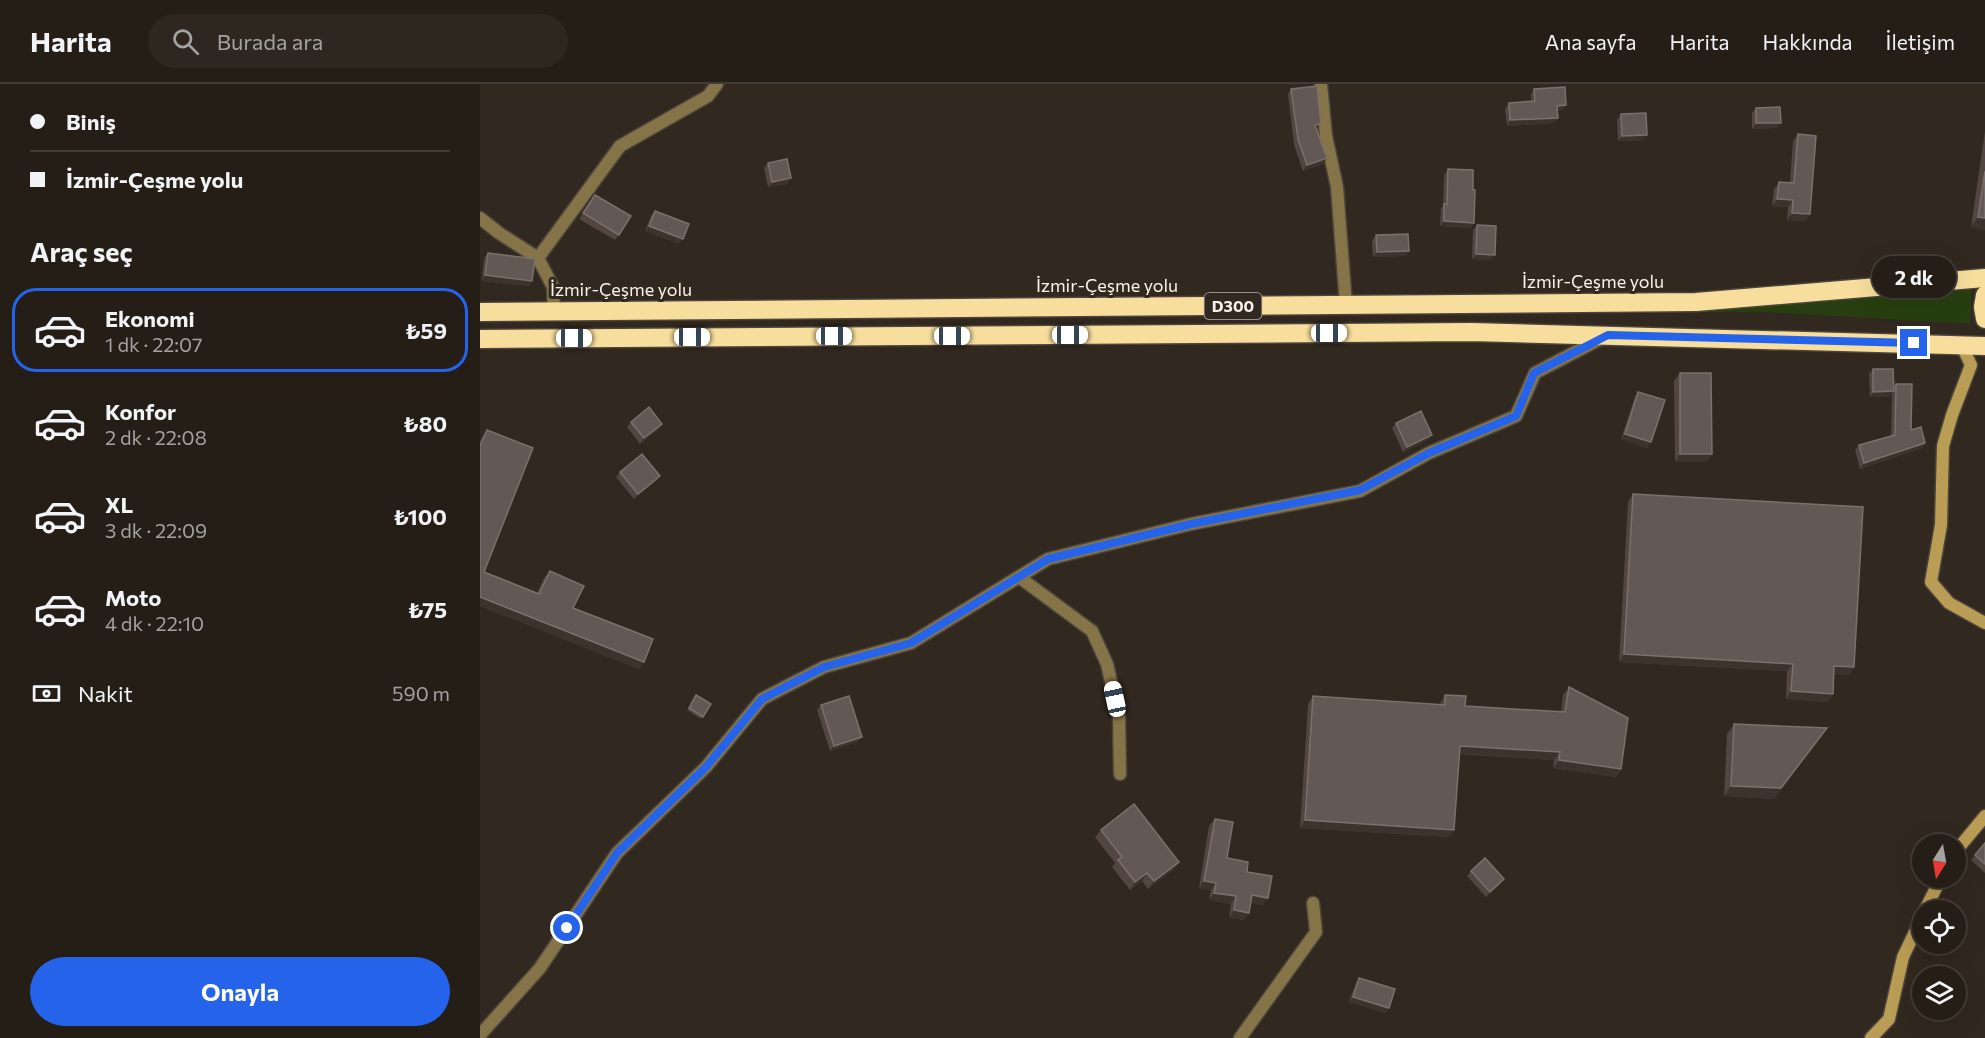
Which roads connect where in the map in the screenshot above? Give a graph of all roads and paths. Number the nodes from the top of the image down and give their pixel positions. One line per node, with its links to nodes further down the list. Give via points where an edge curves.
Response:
1 (717, 84): 4 (street, via 708,96 620,146)
2 (1321, 84): 7 (street, via 1326,136 1337,187)
3 (480, 218): 4 (street)
4 (538, 258): 9 (street, via 553,287)
5 (1985, 278): 7 (highway, İzmir-Çeşme yolu / D300, via 1696,302)
6 (1985, 295): 10 (highway)
7 (1346, 305): 9 (highway, İzmir-Çeşme yolu / D300)
8 (480, 312): 9 (highway, İzmir-Çeşme yolu / D300)
9 (554, 312)
10 (1985, 319)
11 (1608, 335): 12 (highway, D300, via 1459,332); 13 (highway, D300); 15 (street, via 1534,373 1516,416 1429,453 1360,490 1070,553 1048,559)
12 (480, 339)
13 (1960, 344): 14 (highway, D300); 16 (street, via 1971,365 1943,446 1941,525 1931,582 1949,603)
14 (1985, 346)
15 (1019, 577): 17 (street, via 1092,631 1107,664 1119,717); 22 (street, via 911,643 824,667 762,699 706,767 617,853 540,968)
16 (1985, 623)
17 (1120, 774)
18 (1985, 816): 19 (street)
19 (1966, 839)
20 (1313, 903): 23 (street, via 1316,932)
21 (1912, 938): 24 (street, via 1903,957 1889,1019)
22 (480, 1035)
23 (1240, 1038)
24 (1870, 1038)

